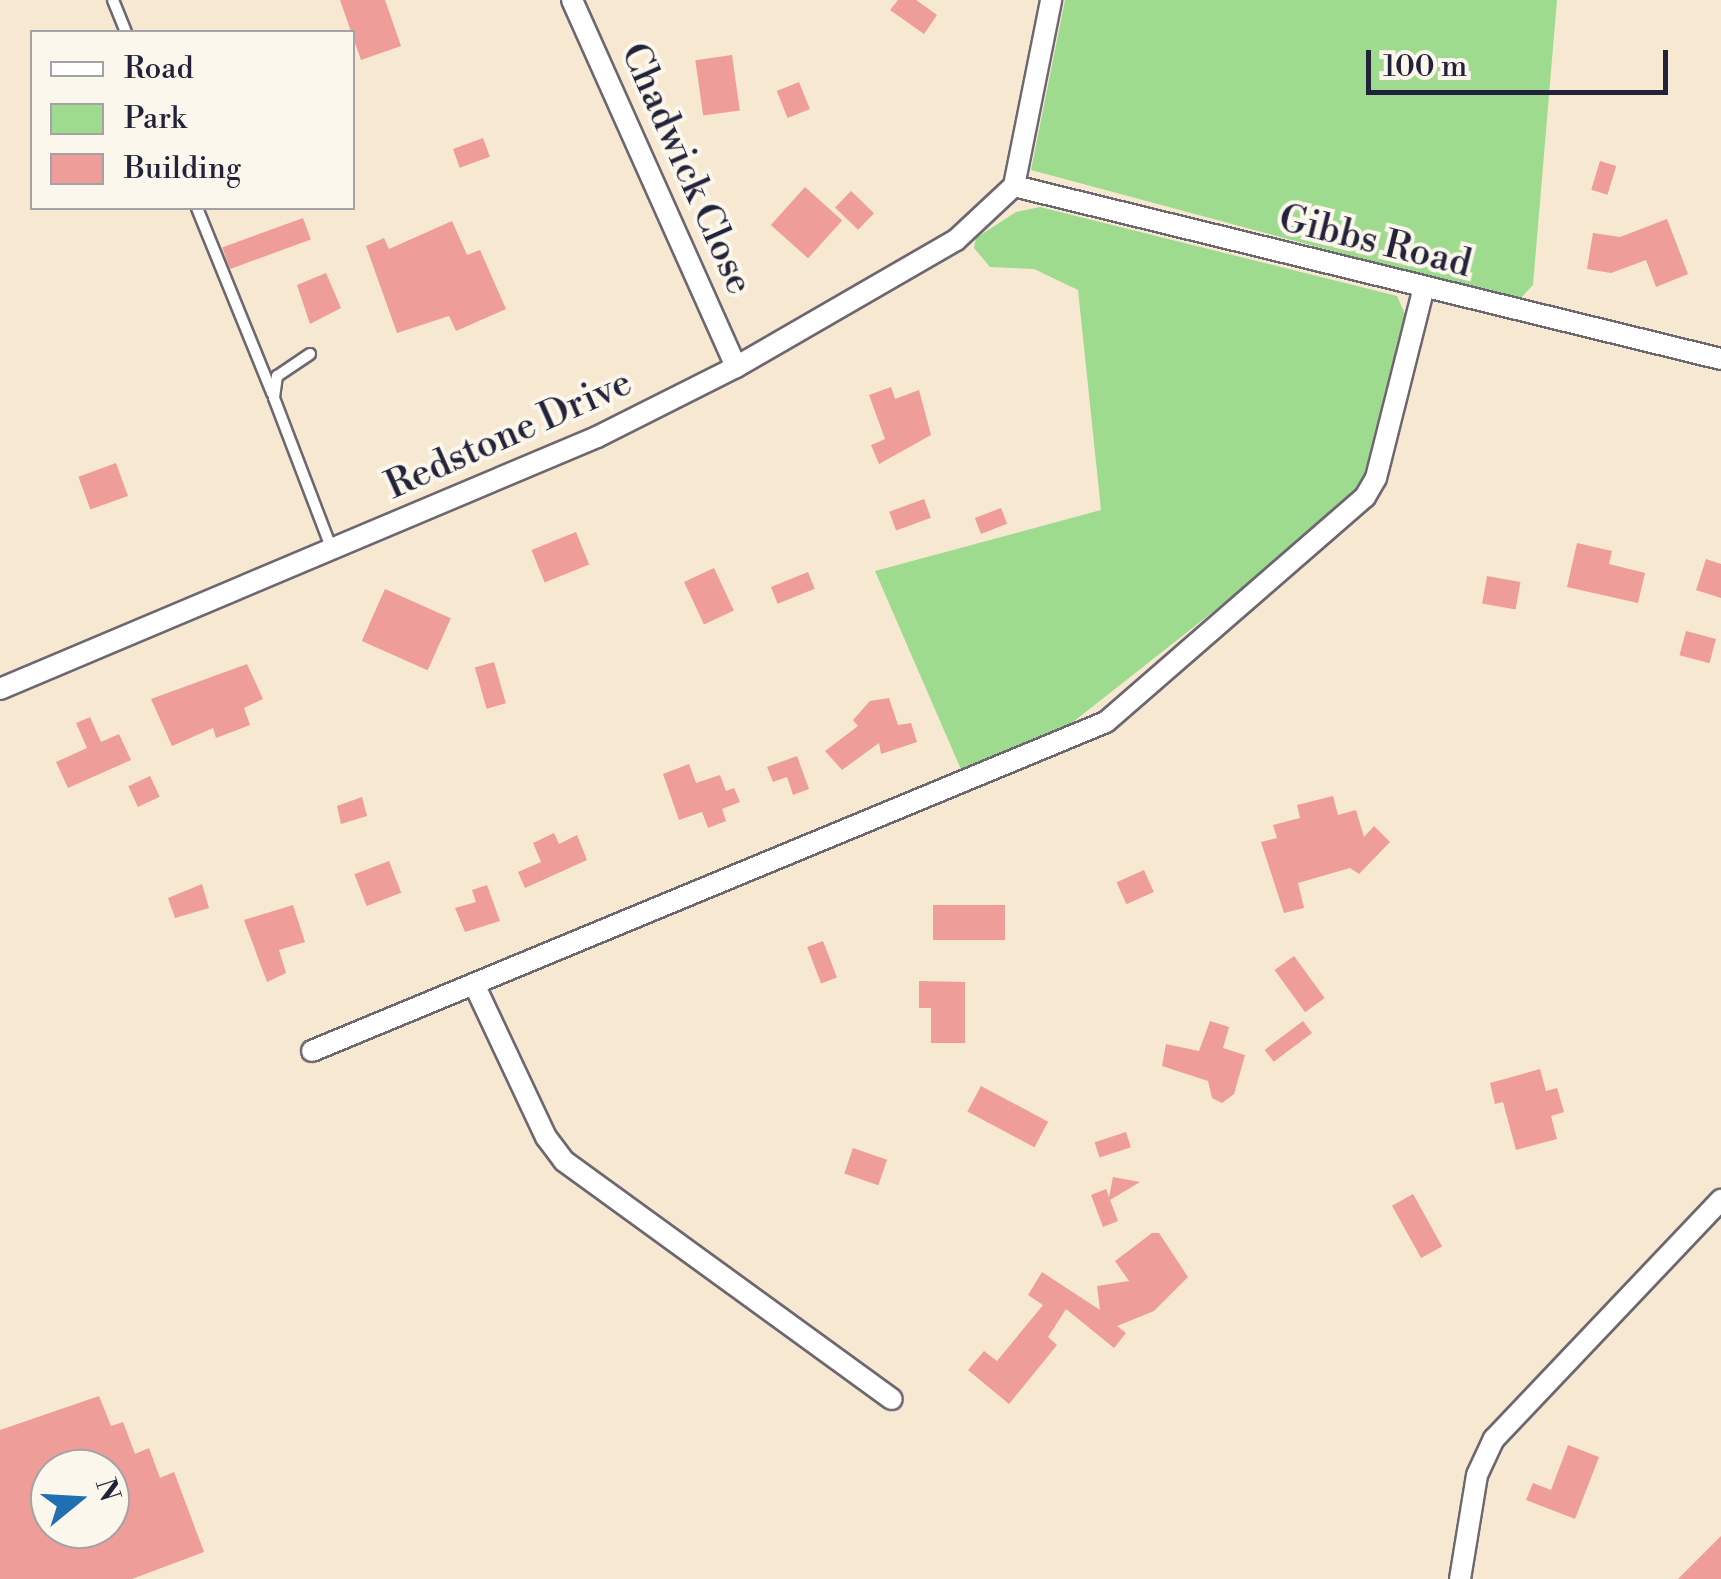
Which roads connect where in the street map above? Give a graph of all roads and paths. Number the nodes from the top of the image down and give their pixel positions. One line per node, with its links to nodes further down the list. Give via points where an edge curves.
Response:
1 (113, 0): 4 (lane)
2 (572, 0): 10 (street, Chadwick Close)
3 (1051, 0): 5 (street)
4 (125, 30)
5 (1014, 186): 7 (street, Gibbs Road); 10 (street, Redstone Drive, via 956,240)
6 (198, 210): 11 (lane)
7 (1423, 291): 9 (street, Gibbs Road); 14 (street, via 1365,498 1106,722)
8 (310, 354): 11 (lane, via 277,376)
9 (1721, 359)
10 (736, 368): 12 (street, Redstone Drive, via 535,465)
11 (274, 398): 12 (lane)
12 (333, 551): 13 (street, Redstone Drive)
13 (0, 689)
14 (474, 984): 15 (street); 17 (street, via 564,1162)
15 (312, 1052)
16 (1721, 1200): 18 (street, via 1494,1439 1477,1475)
17 (892, 1399)
18 (1460, 1579)

